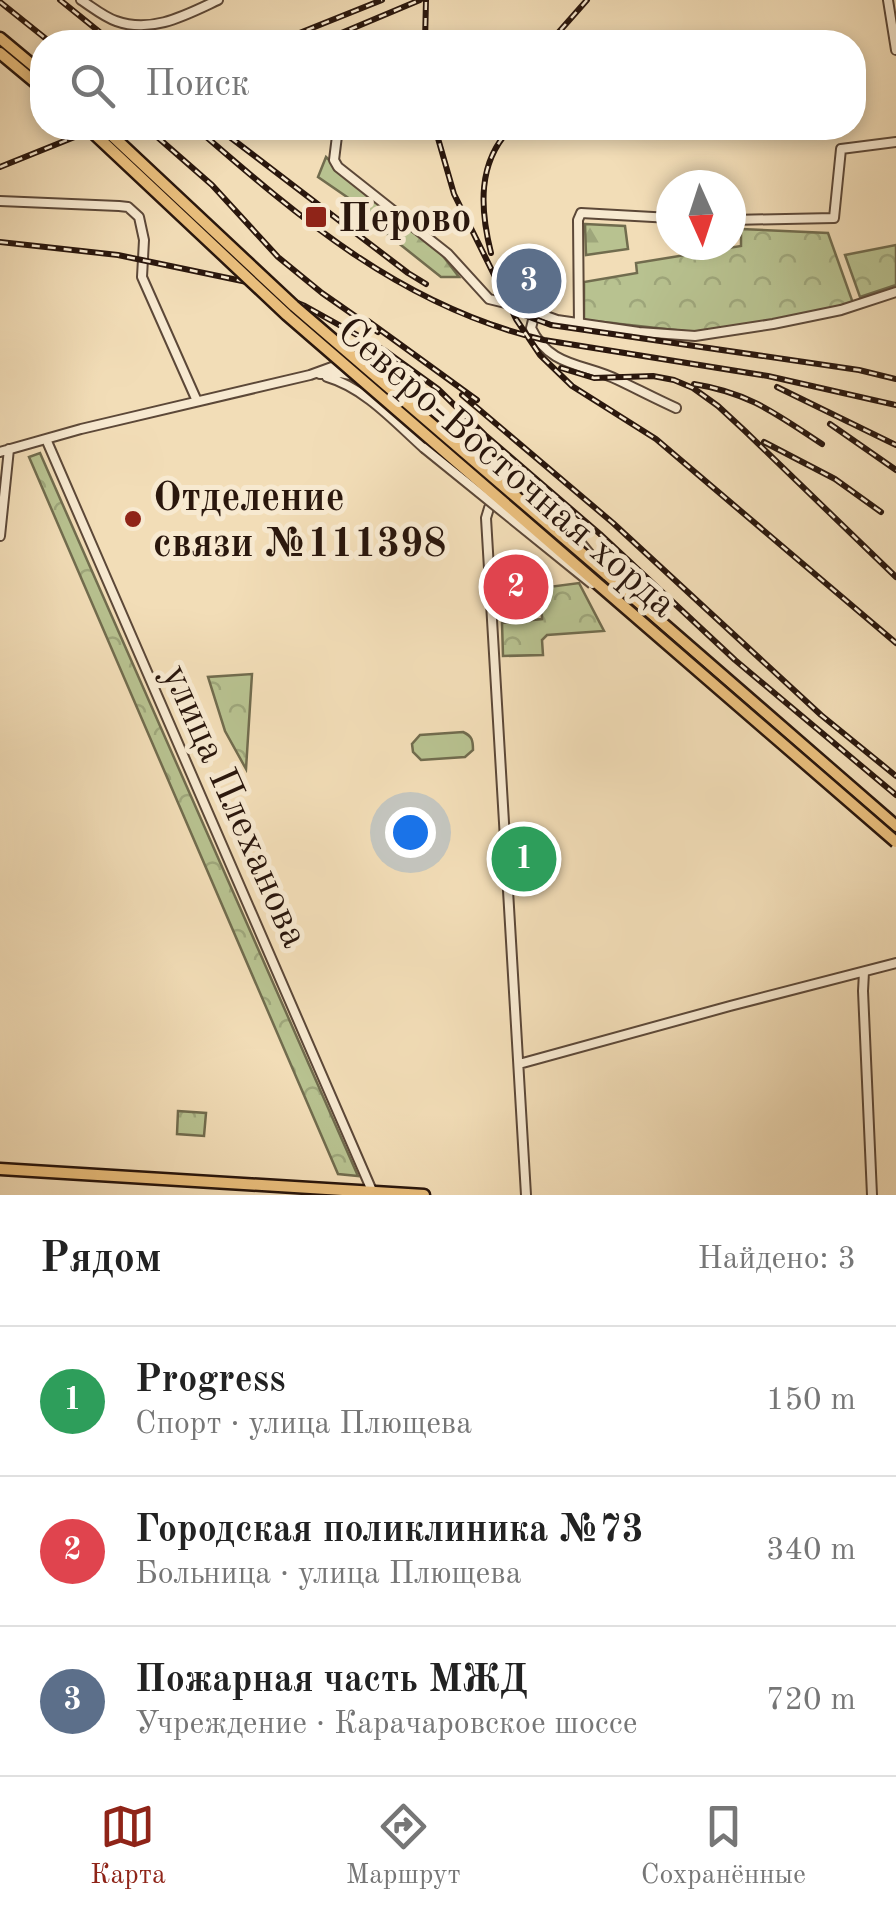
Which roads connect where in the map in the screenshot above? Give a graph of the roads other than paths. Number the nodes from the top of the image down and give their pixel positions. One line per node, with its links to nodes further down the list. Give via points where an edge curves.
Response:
1 (81, 0): 2 (street, via 113,20 142,25)
2 (218, 0)
3 (888, 0): 5 (street)
4 (0, 38): 7 (main road)
5 (896, 50)
6 (0, 53): 8 (main road)
7 (30, 63)
8 (30, 78)
9 (101, 140): 28 (main road, Северо-Восточная хорда, bridge, via 287,315)
10 (117, 140): 27 (main road, Северо-Восточная хорда, bridge, via 294,306)
11 (336, 140): 17 (street, via 338,167 448,254 488,298)
12 (896, 142): 15 (street, via 841,149 834,218)
13 (0, 201): 21 (street, via 135,212 143,232 142,277)
14 (656, 217): 18 (street, via 580,213)
15 (746, 220)
16 (896, 292): 18 (street, via 696,336)
17 (535, 312): 18 (street); 22 (street, via 531,328 550,354)
18 (579, 324)
19 (332, 367): 20 (street); 25 (street, via 372,376); 27 (street, bridge, via 371,363 392,375 580,542)
20 (314, 375): 21 (street); 25 (street, via 368,382); 28 (street, bridge, via 348,384 585,580)
21 (196, 401): 23 (street)
22 (676, 408)
23 (46, 439): 24 (street); 36 (street, улица Плеханова)
24 (4, 451): 26 (street)
25 (502, 493): 29 (street); 30 (street); 33 (street, via 486,518)
26 (0, 536)
27 (606, 574): 29 (main road, Северо-Восточная хорда)
28 (622, 603): 30 (main road, Северо-Восточная хорда, bridge)
29 (896, 827)
30 (896, 841)
31 (896, 963): 32 (street)
32 (864, 972): 33 (street); 39 (street)
33 (518, 1064): 38 (street)
34 (0, 1169): 35 (main road)
35 (276, 1191): 36 (main road)
36 (371, 1194): 37 (main road)
37 (424, 1195)
38 (526, 1195)
39 (872, 1195)

